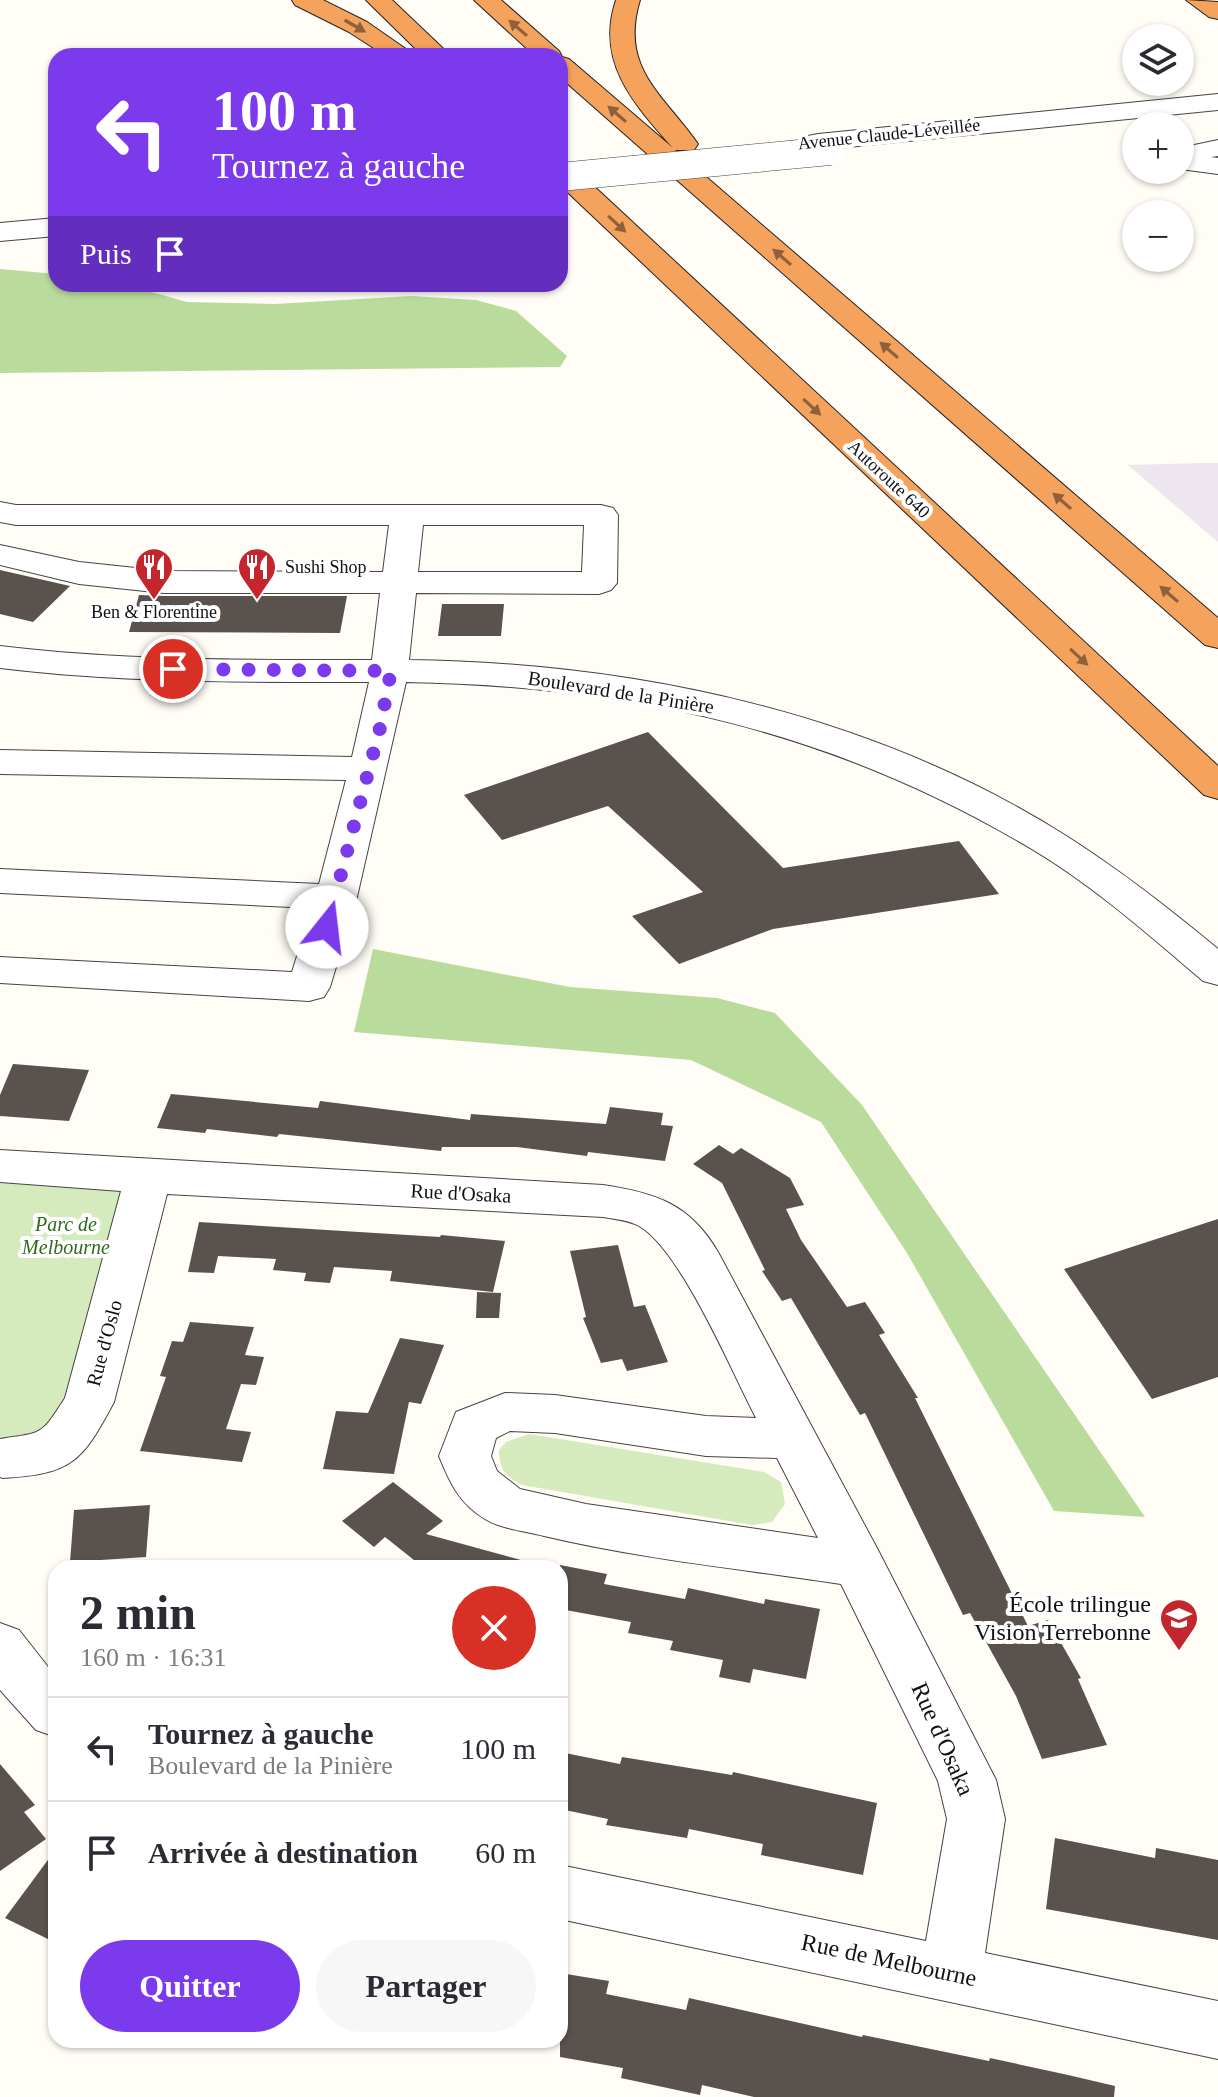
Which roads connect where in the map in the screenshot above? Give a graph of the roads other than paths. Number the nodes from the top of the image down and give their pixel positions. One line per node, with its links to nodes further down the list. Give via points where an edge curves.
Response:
1 (304, 0): 7 (highway, one-way to 7)
2 (378, 0): 8 (highway)
3 (486, 0): 9 (highway, one-way to 3)
4 (628, 0): 21 (highway, via 621,17 621,41 635,80)
5 (1198, 0): 6 (highway)
6 (1218, 12)
7 (391, 48)
8 (429, 48)
9 (541, 48)
10 (568, 71): 21 (highway, one-way to 10)
11 (1218, 102): 13 (street, Avenue Claude-Léveillée)
12 (1218, 117): 13 (street, Avenue Claude-Léveillée)
13 (824, 146): 16 (street, Avenue Claude-Léveillée); 17 (street, Avenue Claude-Léveillée, bridge)
14 (1218, 148): 15 (street, via 1180,159)
15 (1218, 166)
16 (568, 167)
17 (568, 176)
18 (568, 176): 33 (highway, Autoroute 640, one-way to 33)
19 (48, 212): 20 (street)
20 (0, 216)
21 (739, 220): 28 (highway, one-way to 21)
22 (48, 228): 23 (street)
23 (0, 232)
24 (0, 512): 25 (street)
25 (407, 514): 27 (street); 27 (street, via 601,515 599,583)
26 (0, 555): 27 (street, via 141,581)
27 (399, 583): 30 (street)
28 (1218, 637)
29 (0, 657): 30 (street, Boulevard de la Pinière, via 121,669)
30 (391, 671): 32 (street); 37 (street, Boulevard de la Pinière, via 509,675 640,691 781,723 862,750 968,795 1044,837 1130,896)
31 (0, 762): 32 (street)
32 (369, 769): 35 (street)
33 (1218, 787)
34 (0, 881): 35 (street)
35 (336, 897): 36 (street, via 309,987)
36 (0, 970)
37 (1218, 971)
38 (0, 1166): 39 (street, Rue d'Osaka)
39 (148, 1177): 40 (street, Rue d'Osaka, via 603,1201 663,1216 694,1252); 41 (street, Rue d'Oslo, via 89,1402 66,1438 41,1456)
40 (791, 1439): 42 (street, Rue d'Osaka); 42 (street, via 706,1436 505,1412 474,1426 465,1456 476,1483 505,1506 586,1525)
41 (1, 1461)
42 (859, 1565): 44 (street, Rue d'Osaka, via 967,1780 976,1819)
43 (568, 1894): 44 (street, Rue de Melbourne)
44 (951, 1972): 45 (street, Rue de Melbourne)
45 (1218, 2030)

